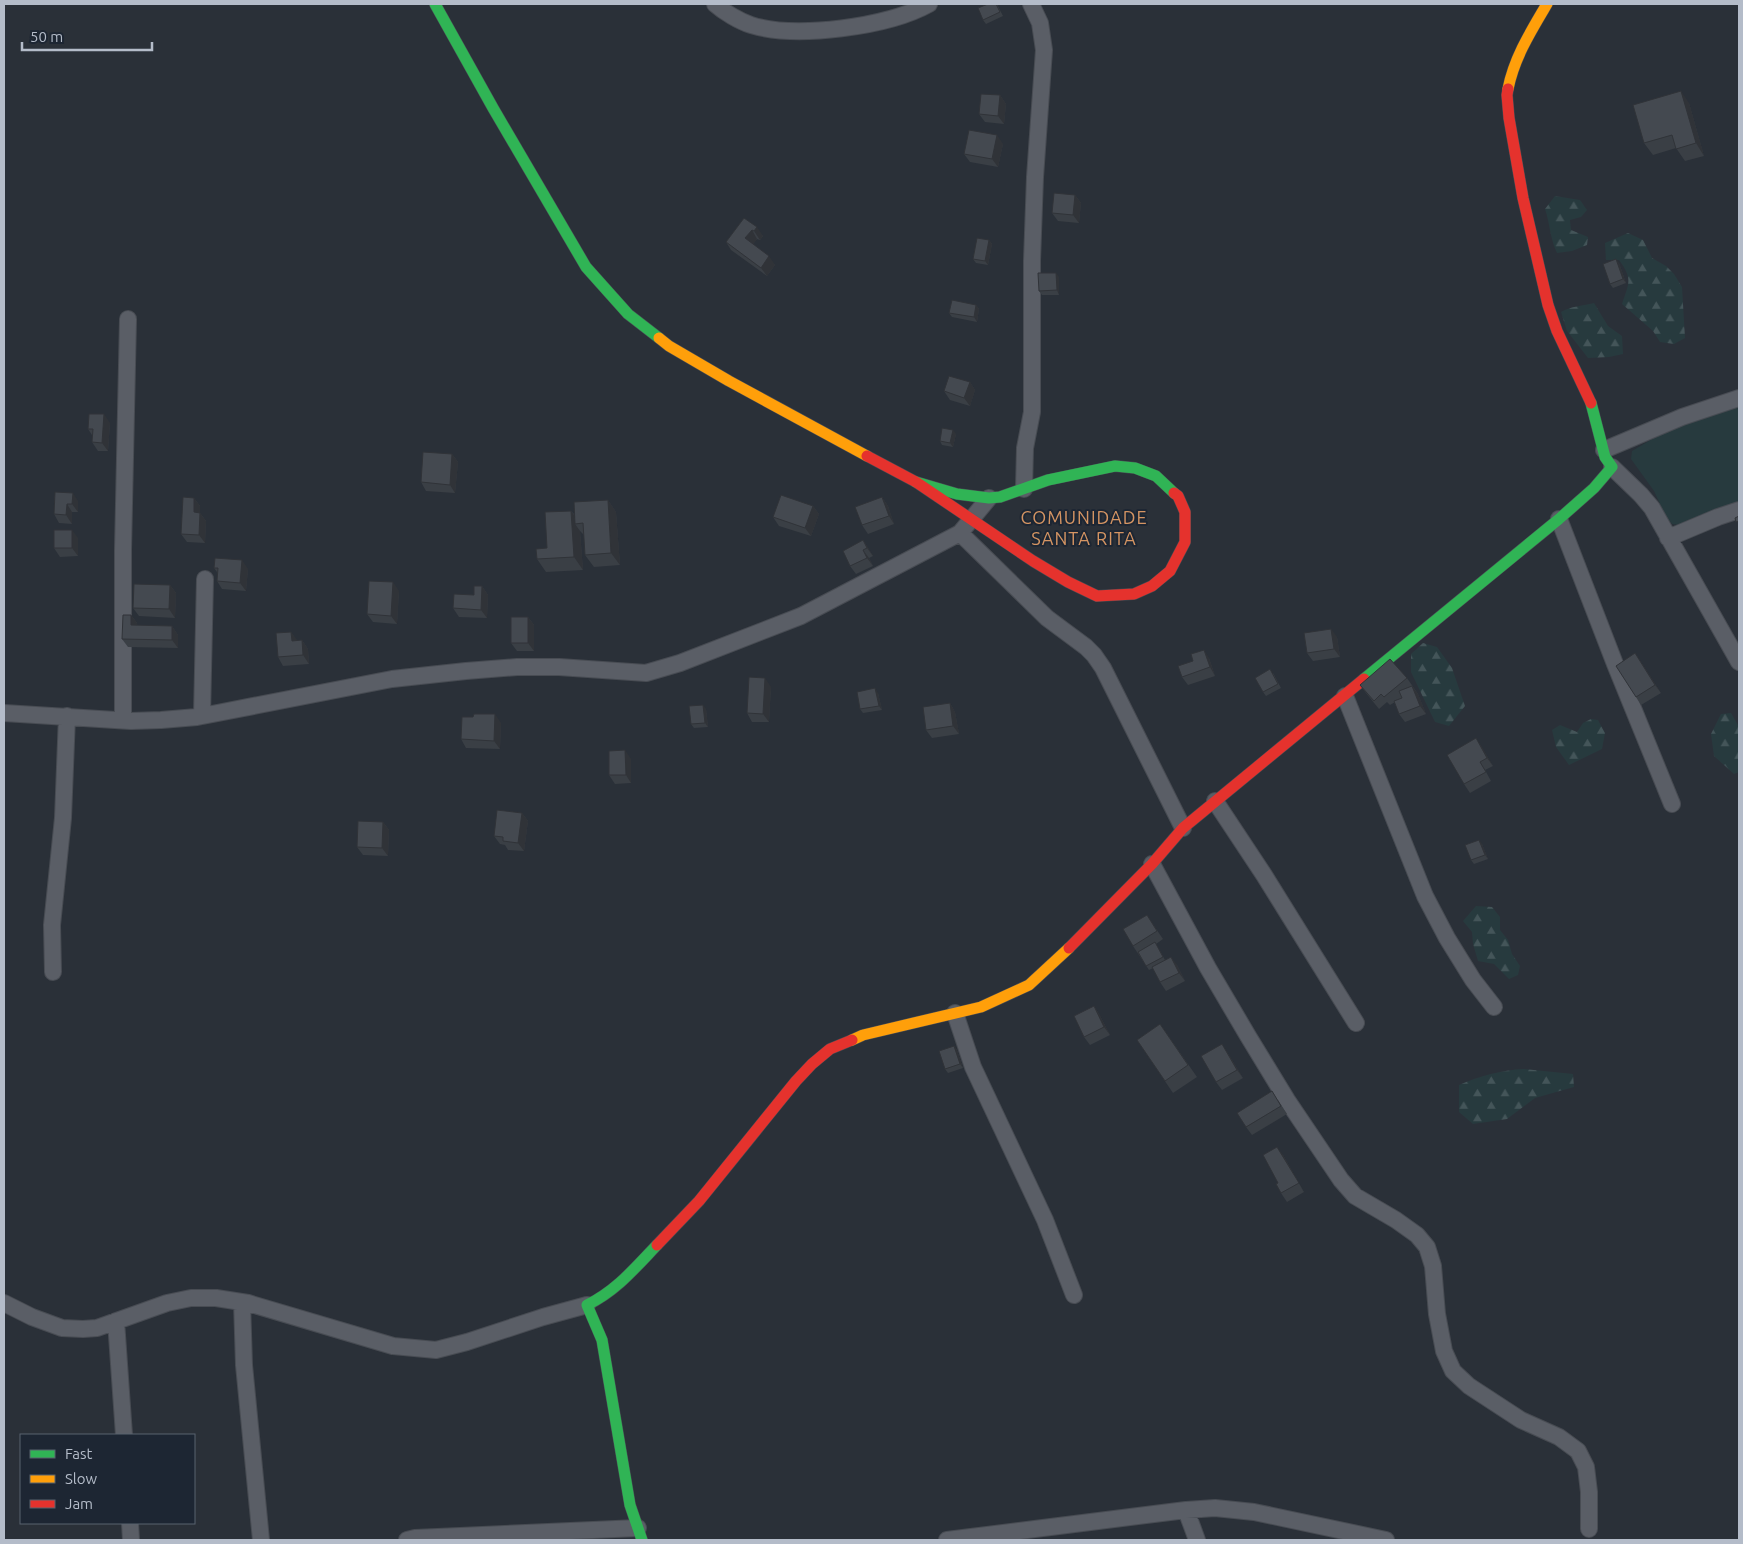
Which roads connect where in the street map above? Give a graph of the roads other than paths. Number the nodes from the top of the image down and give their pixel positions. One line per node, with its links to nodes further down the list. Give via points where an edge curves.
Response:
1 (435, 4): 10 (street, via 586,267 628,314 669,346)
2 (715, 4): 3 (street, via 749,25 810,31 876,23)
3 (929, 4)
4 (1031, 4): 11 (street, via 1040,23 1044,50 1032,261 1032,412 1025,448)
5 (1547, 4): 8 (street, via 1510,75 1507,95 1509,118 1548,305 1591,403)
6 (128, 318): 24 (street)
7 (1739, 398): 8 (street, via 1682,416)
8 (1604, 450): 9 (street)
9 (1612, 467): 14 (street, via 1594,488); 17 (street, via 1652,508)
10 (916, 482): 12 (street, via 957,494); 15 (street)
11 (1024, 489): 12 (street, via 1000,498); 15 (street, via 1083,472 1115,466 1135,468 1156,476 1178,496 1185,512 1185,542 1170,571 1152,586 1134,594 1097,596 1033,561)
12 (989, 498): 15 (street)
13 (1739, 510): 17 (street)
14 (1559, 518): 20 (street); 26 (street)
15 (972, 519): 16 (street)
16 (960, 533): 23 (street, via 801,616 646,673 559,667 466,671 392,679); 27 (street, via 1047,618 1094,655)
17 (1668, 538): 19 (street)
18 (206, 579): 23 (street)
19 (1737, 652)
20 (1344, 696): 25 (street); 30 (street, via 1425,896 1446,938)
21 (4, 713): 22 (street)
22 (67, 716): 24 (street); 29 (street, via 63,818 52,925)
23 (202, 716): 24 (street)
24 (123, 720)
25 (1215, 801): 27 (street); 32 (street)
26 (1672, 804)
27 (1183, 828): 28 (street)
28 (1152, 864): 31 (street, via 1029,985 981,1007); 41 (street, via 1243,1028 1341,1180 1355,1196 1396,1220 1427,1247 1433,1266 1444,1351 1453,1371 1469,1386 1521,1420 1559,1437 1578,1451 1586,1467)
29 (53, 972)
30 (1494, 1007)
31 (955, 1013): 33 (street, via 973,1067 1045,1220); 36 (street, via 863,1034 830,1049 796,1081 699,1201 618,1286)
32 (1356, 1023)
33 (1074, 1295)
34 (242, 1302): 36 (street, via 393,1346 436,1350 543,1316); 37 (street, via 191,1298); 44 (street, via 244,1364)
35 (4, 1303): 37 (street, via 62,1328 90,1328)
36 (587, 1306): 42 (street, via 602,1340 630,1505)
37 (116, 1321): 38 (street)
38 (124, 1434)
39 (1186, 1510): 46 (street); 47 (street); 48 (street, via 1254,1512)
40 (130, 1524): 43 (street)
41 (1589, 1529)
42 (640, 1534): 45 (street)
43 (131, 1540)
44 (261, 1540)
45 (407, 1540)
46 (947, 1540)
47 (1197, 1540)
48 (1386, 1540)

